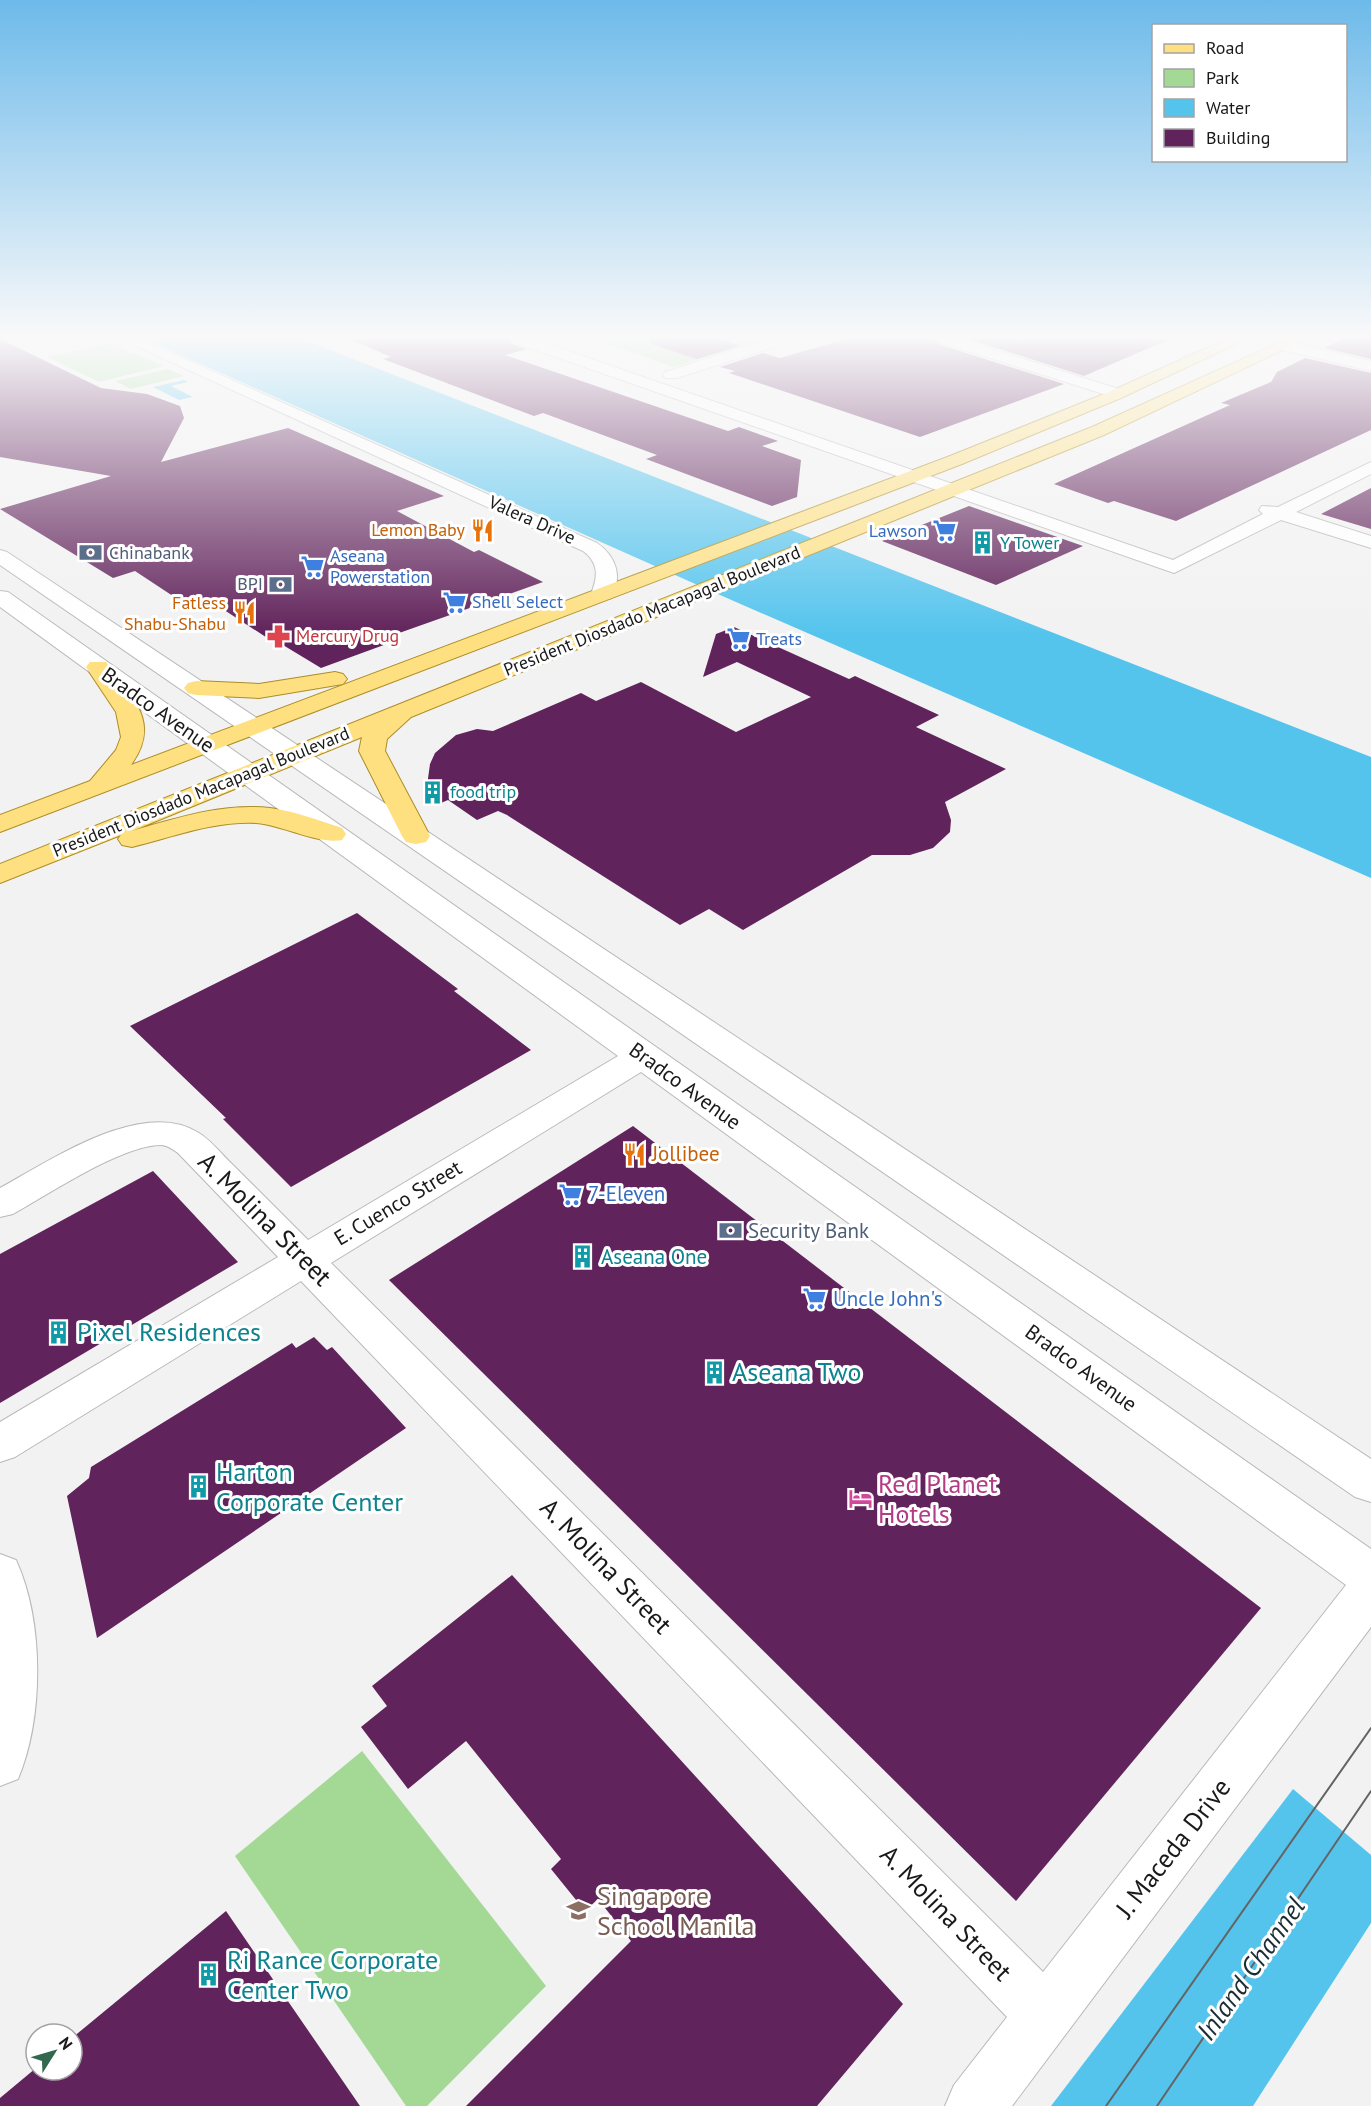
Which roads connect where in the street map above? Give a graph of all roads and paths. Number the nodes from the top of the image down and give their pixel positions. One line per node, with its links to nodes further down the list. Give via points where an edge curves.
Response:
1 (346, 437): 19 (street, Valera Drive, via 590,547 607,568)
2 (824, 437): 7 (street)
3 (1010, 437): 6 (main road, President Diosdado Macapagal Boulevard)
4 (1083, 437): 9 (main road, President Diosdado Macapagal Boulevard)
5 (1371, 450): 12 (street)
6 (940, 465): 7 (main road, President Diosdado Macapagal Boulevard); 9 (street)
7 (914, 466): 11 (street); 19 (main road, President Diosdado Macapagal Boulevard, via 783,525)
8 (1371, 467): 13 (street)
9 (980, 479): 10 (street); 11 (main road, President Diosdado Macapagal Boulevard)
10 (1009, 488)
11 (952, 490): 13 (street, via 1174,567); 24 (main road, President Diosdado Macapagal Boulevard)
12 (1255, 506): 13 (street); 14 (street)
13 (1279, 514): 15 (street)
14 (1184, 541)
15 (1371, 542)
16 (0, 556): 17 (street, Bradco Avenue)
17 (32, 578): 18 (street); 23 (street, Bradco Avenue)
18 (0, 581)
19 (602, 594): 21 (main road, President Diosdado Macapagal Boulevard)
20 (0, 597): 22 (street, Bradco Avenue)
21 (425, 661): 23 (main road, via 271,690); 25 (main road, President Diosdado Macapagal Boulevard)
22 (98, 667): 26 (street, Bradco Avenue); 29 (main road, via 124,707 135,734 127,757)
23 (196, 688): 25 (street, Bradco Avenue)
24 (410, 707): 27 (main road, President Diosdado Macapagal Boulevard); 32 (main road, via 379,731 372,751)
25 (253, 726): 26 (main road, President Diosdado Macapagal Boulevard); 27 (street, Bradco Avenue)
26 (206, 744): 28 (street, Bradco Avenue); 29 (main road, President Diosdado Macapagal Boulevard)
27 (293, 754): 28 (main road, President Diosdado Macapagal Boulevard); 32 (street, Bradco Avenue)
28 (247, 773): 31 (street, Bradco Avenue); 33 (main road, President Diosdado Macapagal Boulevard)
29 (92, 788): 30 (main road, President Diosdado Macapagal Boulevard)
30 (0, 824)
31 (332, 834): 33 (main road, via 283,818 239,815 185,825); 35 (street, Bradco Avenue)
32 (416, 836): 34 (street, Bradco Avenue)
33 (5, 872)
34 (475, 877): 35 (street, via 446,872 425,857 408,856 397,862 394,869); 40 (street, Bradco Avenue)
35 (408, 887): 36 (street, Bradco Avenue)
36 (643, 1056): 38 (street, E. Cuenco Street); 42 (street, Bradco Avenue)
37 (0, 1204): 38 (street, A. Molina Street, via 119,1142 157,1133 180,1137)
38 (305, 1259): 39 (street, E. Cuenco Street); 45 (street, A. Molina Street)
39 (0, 1444)
40 (1371, 1483)
41 (0, 1575): 44 (street, via 9,1612 14,1694)
42 (1371, 1576)
43 (1371, 1590): 45 (street, J. Maceda Drive)
44 (0, 1761)
45 (1045, 2015): 46 (street, J. Maceda Drive)
46 (975, 2106)

